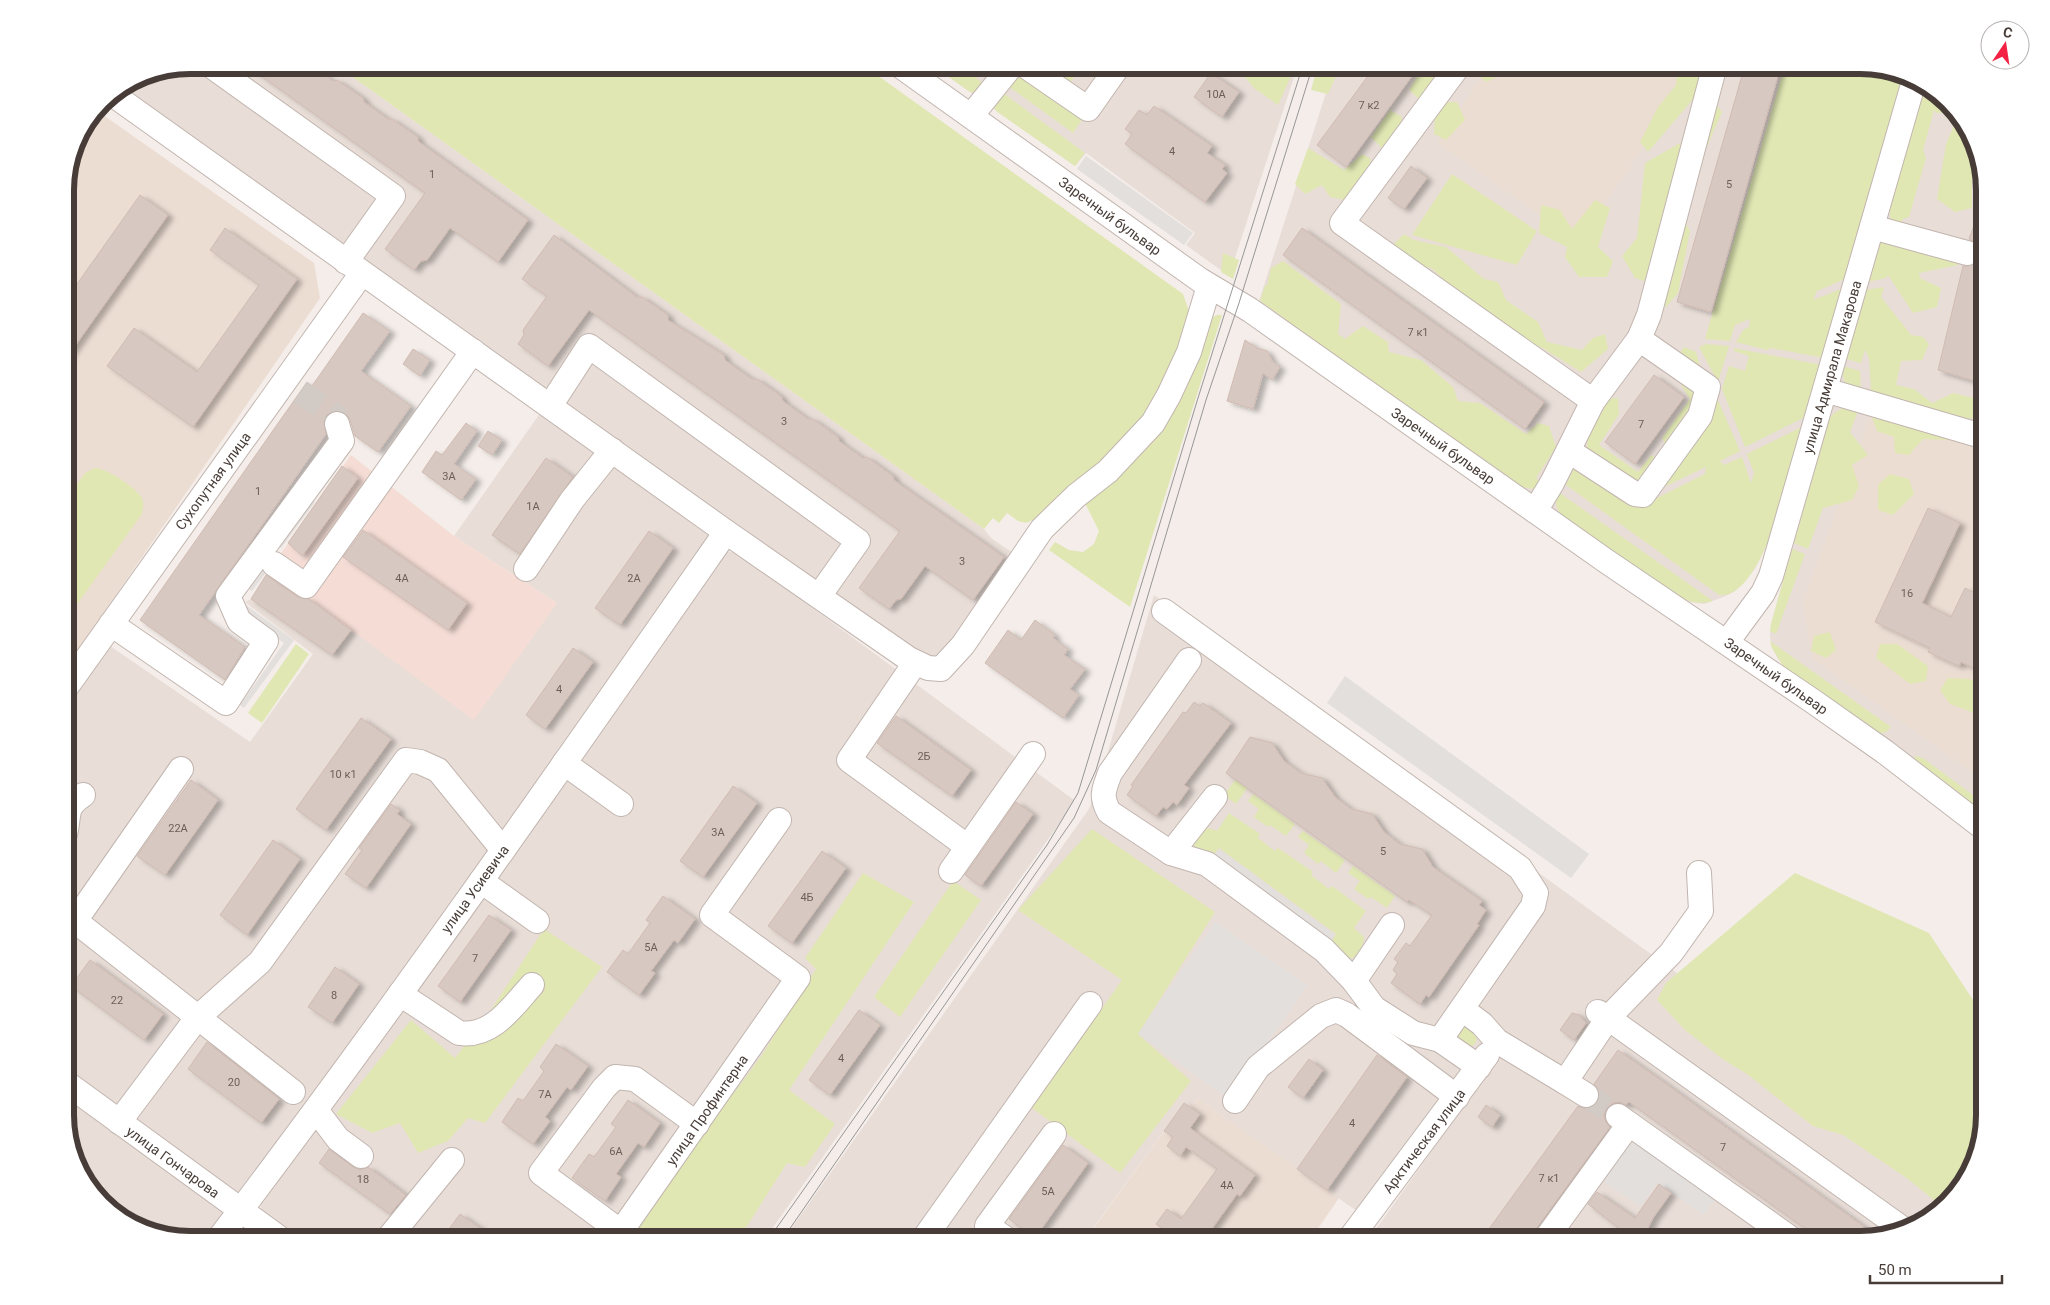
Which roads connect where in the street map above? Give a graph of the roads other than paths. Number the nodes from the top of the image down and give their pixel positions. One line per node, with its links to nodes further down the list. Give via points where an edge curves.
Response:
1 (223, 74): 13 (street, Сухопутная улица, via 393,196)
2 (913, 74): 10 (street, Заречный бульвар)
3 (1005, 74): 10 (street)
4 (1037, 74): 5 (street, via 1088,109)
5 (1113, 74)
6 (1452, 74): 18 (street, via 1342,223)
7 (1713, 74): 15 (street, via 1649,315)
8 (1912, 86): 11 (street, улица Адмирала Макарова)
9 (118, 98): 13 (street)
10 (971, 116): 14 (street, Заречный бульвар)
11 (1872, 227): 12 (street); 17 (street, улица Адмирала Макарова)
12 (1967, 253)
13 (354, 267): 16 (street); 30 (street, Сухопутная улица, via 292,387)
14 (1209, 286): 24 (street, Заречный бульвар, via 1250,310); 33 (street, via 1189,352 1153,424 1042,530 963,645 941,669)
15 (1639, 339): 18 (street); 23 (street, via 1708,387 1700,416 1643,495 1635,494)
16 (473, 351): 19 (street); 26 (street, via 306,586)
17 (1825, 390): 21 (street); 31 (street, улица Адмирала Макарова, via 1771,576)
18 (1593, 401): 23 (street)
19 (550, 406): 22 (street); 28 (street, via 589,346 858,541)
20 (337, 424): 30 (street, via 342,441 228,596 239,621 266,642 226,703)
21 (1976, 434)
22 (612, 450): 25 (street); 27 (street, via 572,500)
23 (1569, 451): 24 (street)
24 (1535, 511): 31 (street, Заречный бульвар)
25 (726, 532): 28 (street); 36 (street, улица Усиевича)
26 (274, 564)
27 (526, 569)
28 (819, 596): 33 (street)
29 (1164, 611): 58 (street, via 1520,868 1536,893 1532,906)
30 (111, 624): 34 (street, Сухопутная улица)
31 (1727, 642): 43 (street, Заречный бульвар, via 1877,747)
32 (1189, 660): 46 (street, via 1110,773 1104,791 1104,802 1110,812)
33 (915, 663): 44 (street, via 849,760)
34 (74, 676)
35 (1033, 754): 44 (street)
36 (564, 763): 41 (street); 45 (street, улица Усиевича)
37 (181, 769): 50 (street)
38 (83, 795): 40 (street)
39 (1215, 797): 46 (street)
40 (74, 801)
41 (621, 804)
42 (779, 820): 72 (street, улица Профинтерна, via 712,915 798,978)
43 (1976, 822)
44 (968, 847): 47 (street)
45 (503, 850): 49 (street, улица Усиевича); 60 (street, via 438,770 406,760 260,962)
46 (1171, 853): 54 (street, via 1207,864 1324,950)
47 (951, 871)
48 (1699, 873): 59 (street, via 1701,911 1671,953)
49 (481, 881): 52 (street); 56 (street, улица Усиевича)
50 (74, 912)
51 (74, 920): 60 (street)
52 (537, 921)
53 (1392, 925): 54 (street)
54 (1354, 981): 61 (street, via 1374,1008 1413,1034)
55 (532, 985): 56 (street, via 499,1021 486,1031 469,1034 458,1033)
56 (400, 994): 70 (street, улица Усиевича)
57 (1090, 1004): 83 (street)
58 (1462, 1009): 61 (street); 62 (street)
59 (1603, 1015): 64 (street); 77 (street)
60 (198, 1018): 66 (street); 71 (street)
61 (1440, 1040): 63 (street)
62 (1497, 1041): 63 (street, Арктическая улица); 64 (street)
63 (1479, 1067): 68 (street, Арктическая улица)
64 (1565, 1082): 67 (street)
65 (74, 1089): 71 (street, улица Гончарова)
66 (293, 1092)
67 (1586, 1095)
68 (1457, 1097): 69 (street, via 1336,1010 1321,1016 1258,1067); 85 (street, Арктическая улица)
69 (1235, 1101)
70 (316, 1110): 74 (street, via 338,1138); 76 (street, улица Усиевича)
71 (119, 1122): 76 (street, улица Гончарова)
72 (697, 1124): 81 (street, via 634,1079 615,1077 604,1088 541,1173); 82 (street, улица Профинтерна)
73 (1054, 1134): 84 (street, via 987,1226)
74 (361, 1156)
75 (452, 1160): 80 (street)
76 (241, 1211): 78 (street, улица Усиевича); 79 (street, улица Гончарова)
77 (1898, 1225)
78 (225, 1231)
79 (269, 1231)
80 (394, 1231)
81 (612, 1231)
82 (622, 1231)
83 (929, 1231)
84 (994, 1231)
85 (1356, 1231)
86 (1552, 1231): 87 (street, via 1623,1120)
87 (1780, 1231)

